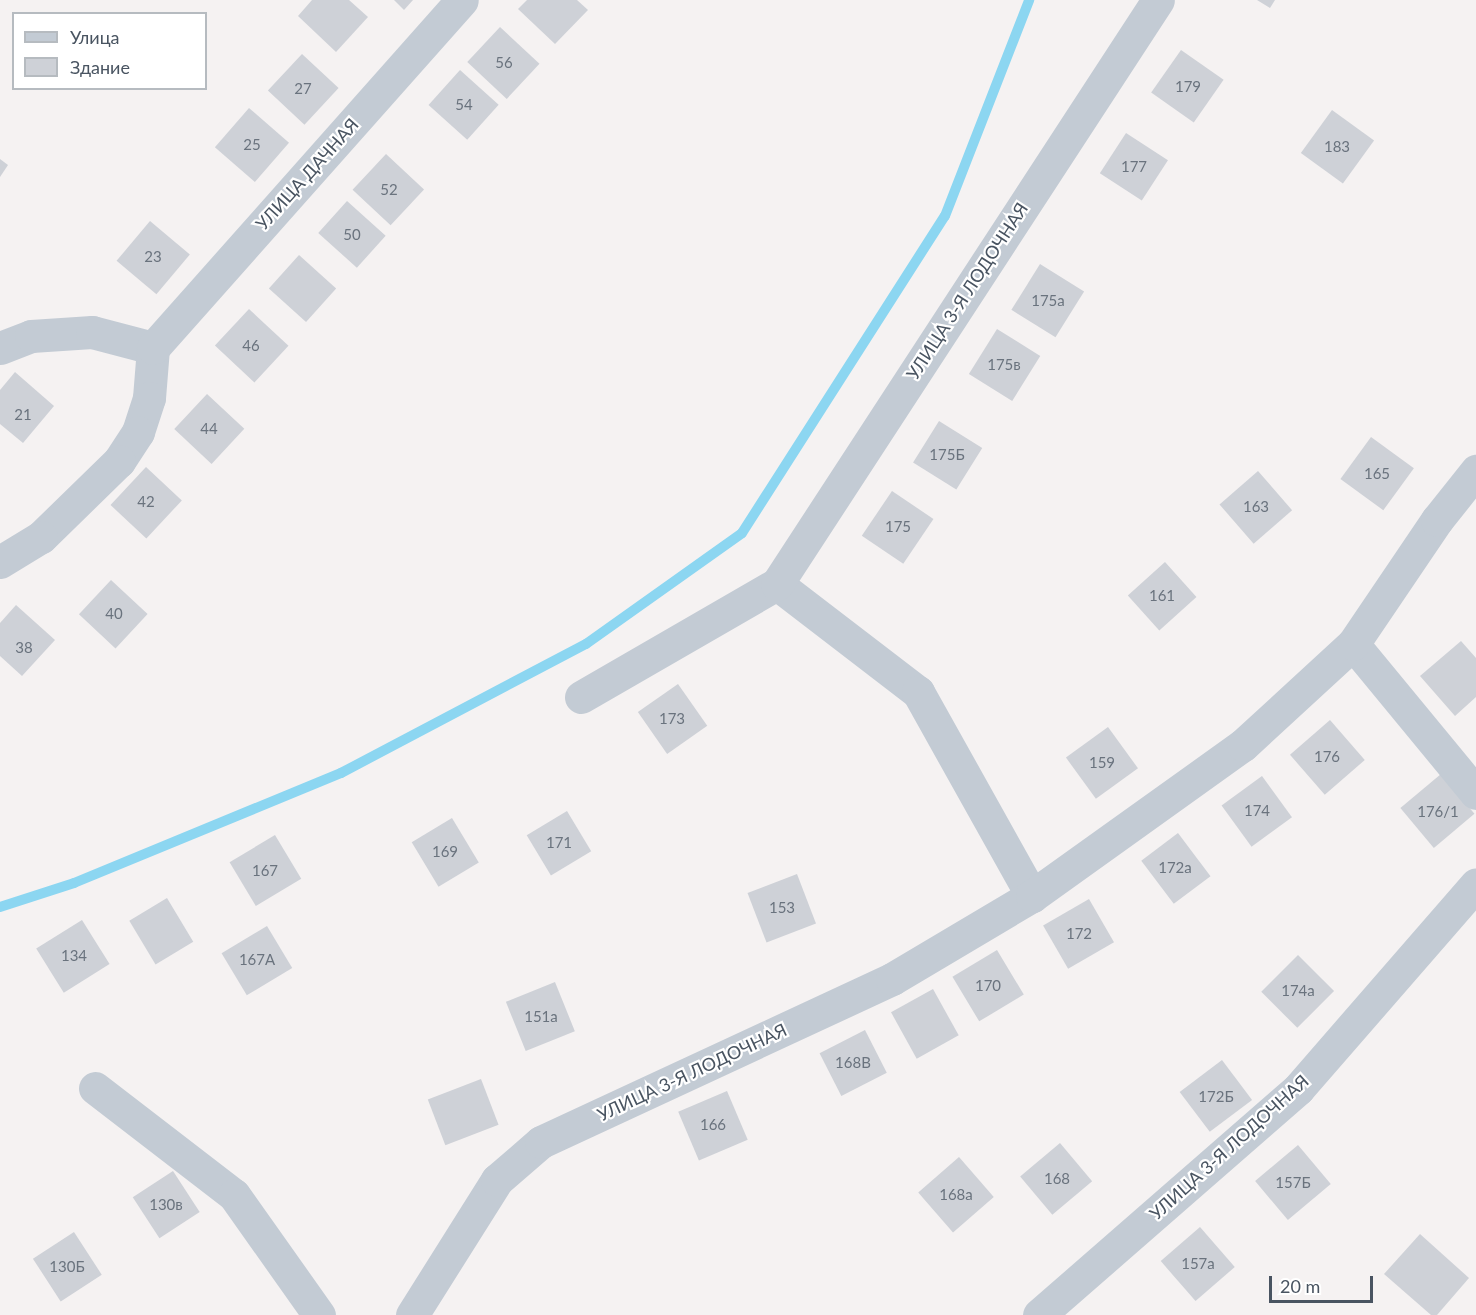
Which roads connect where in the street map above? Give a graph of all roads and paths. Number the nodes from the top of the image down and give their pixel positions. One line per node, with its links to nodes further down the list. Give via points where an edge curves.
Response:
1 (462, 0): 4 (street, УЛИЦА ДАЧНАЯ)
2 (1158, 0): 7 (street, УЛИЦА 3-Я ЛОДОЧНАЯ)
3 (0, 348): 4 (street, via 31,336 92,332)
4 (153, 348): 6 (street, via 149,398 138,432 119,461 41,537)
5 (1476, 471): 8 (street, УЛИЦА 3-Я ЛОДОЧНАЯ, via 1437,520)
6 (0, 562)
7 (777, 584): 9 (street, УЛИЦА 3-Я ЛОДОЧНАЯ); 12 (street, via 918,692)
8 (1353, 644): 10 (street); 12 (street, УЛИЦА 3-Я ЛОДОЧНАЯ, via 1243,745)
9 (581, 697)
10 (1476, 793)
11 (1476, 884): 16 (street, УЛИЦА 3-Я ЛОДОЧНАЯ, via 1298,1089)
12 (1032, 896): 15 (street, УЛИЦА 3-Я ЛОДОЧНАЯ, via 892,979 541,1142 497,1180)
13 (95, 1088): 14 (street, via 234,1195)
14 (319, 1315)
15 (412, 1315)
16 (1039, 1315)

